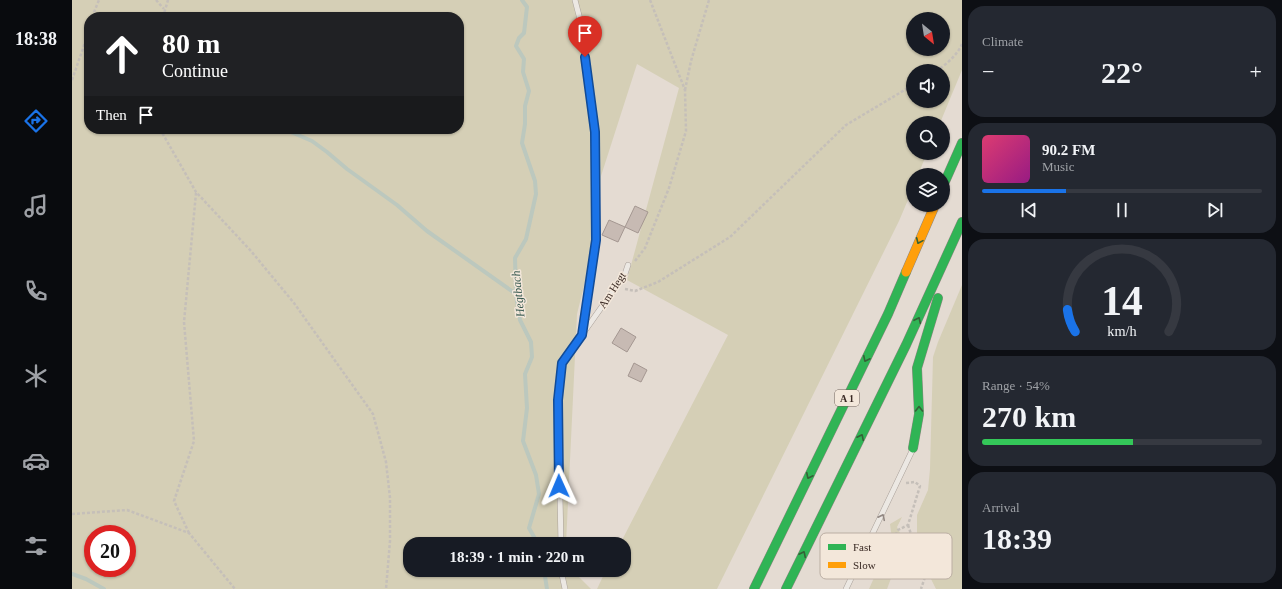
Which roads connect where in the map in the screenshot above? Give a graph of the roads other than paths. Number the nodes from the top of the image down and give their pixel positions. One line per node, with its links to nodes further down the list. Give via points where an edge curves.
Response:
1 (575, 0): 8 (lane, via 582,27 595,132 596,240)
2 (962, 143): 3 (highway)
3 (950, 170)
4 (932, 212): 15 (highway, A 1, one-way to 15, via 888,314)
5 (962, 222): 6 (highway, A 1)
6 (956, 236): 9 (highway, one-way to 6, via 919,414 917,368); 16 (highway, A 1, one-way to 6, via 906,345)
7 (628, 265): 8 (lane, Am Hegt, via 625,274)
8 (582, 335): 11 (lane, Am Hegt, via 562,363 558,400)
9 (914, 448): 10 (lane, one-way to 9)
10 (873, 533)
11 (561, 537)
12 (562, 577): 14 (lane)
13 (851, 579): 17 (lane, one-way to 13)
14 (565, 589)
15 (754, 589)
16 (786, 589)
17 (846, 589)

